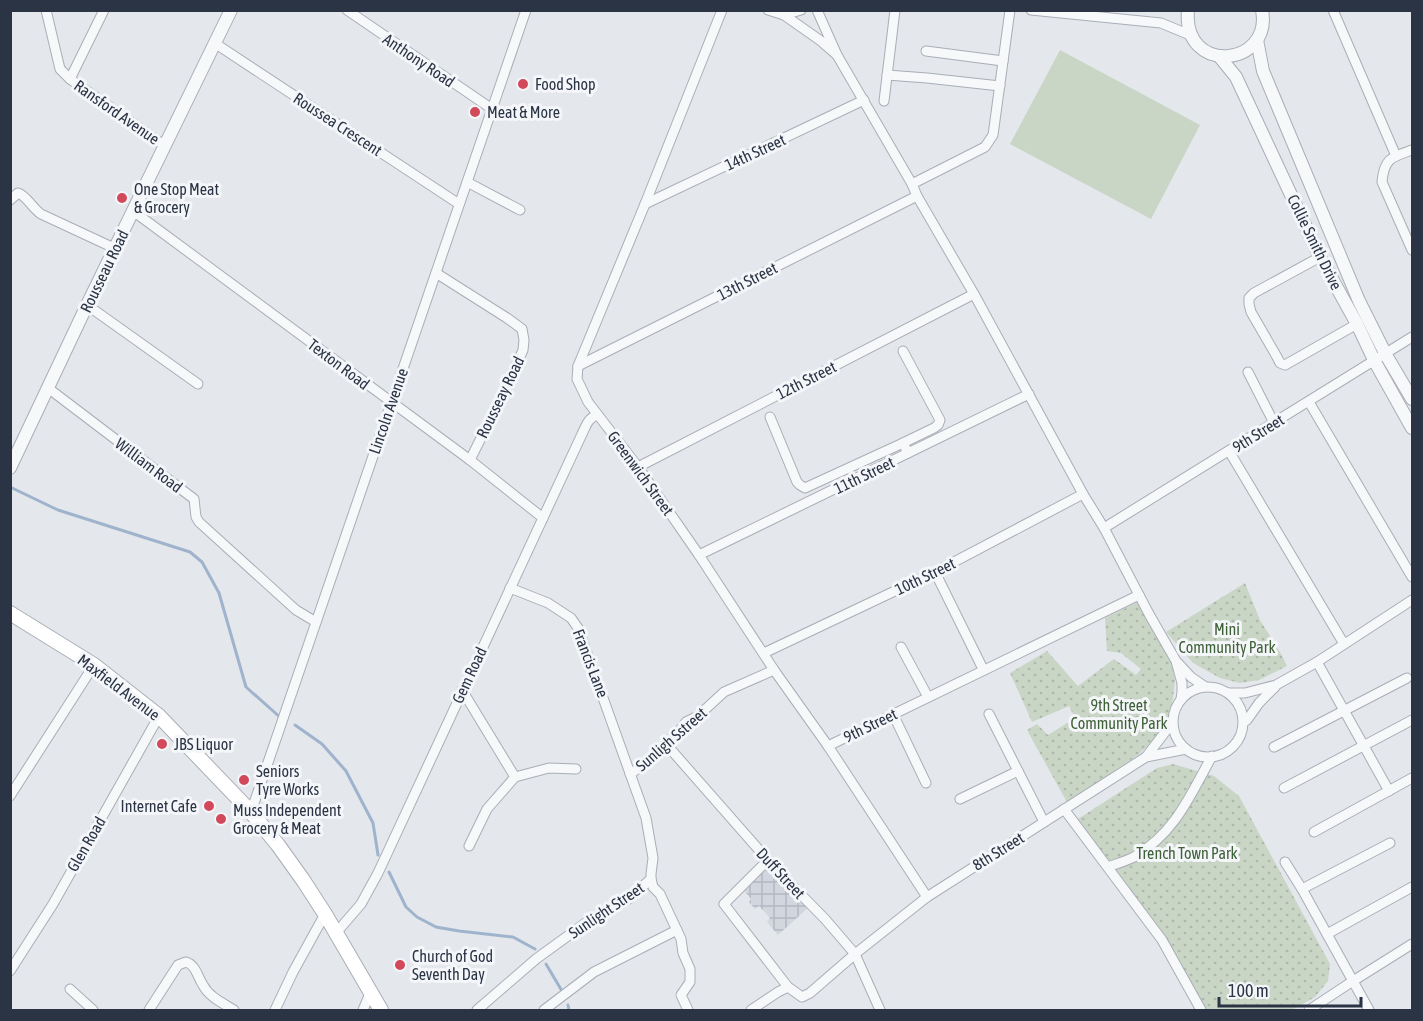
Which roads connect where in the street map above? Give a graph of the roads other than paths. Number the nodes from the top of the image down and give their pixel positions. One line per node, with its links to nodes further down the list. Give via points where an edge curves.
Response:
1 (46, 10): 25 (street, Ransford Avenue, via 60,69)
2 (104, 10): 25 (street)
3 (231, 10): 19 (street, Rousseau Road)
4 (347, 10): 29 (street, Anthony Road)
5 (526, 10): 29 (street, Lincoln Avenue)
6 (722, 10): 38 (street)
7 (801, 10): 16 (street)
8 (817, 10): 21 (street)
9 (896, 10): 24 (street)
10 (1010, 10): 23 (street)
11 (1031, 10): 17 (street, via 1161,23)
12 (1188, 10): 17 (street)
13 (1262, 10): 18 (street, via 1262,29)
14 (1333, 10): 32 (street)
15 (768, 11): 16 (street)
16 (784, 15): 21 (street)
17 (1190, 35): 22 (street, via 1202,49)
18 (1257, 40): 22 (street, via 1244,52); 50 (street, Collie Smith Drive, via 1267,81 1359,301)
19 (216, 45): 30 (street, Rousseau Road); 37 (street, Roussea Crescent)
20 (926, 51): 23 (street)
21 (837, 55): 27 (street)
22 (1219, 56): 43 (street, Collie Smith Drive, via 1236,76)
23 (1003, 61): 26 (street)
24 (887, 75): 26 (street); 28 (street)
25 (70, 79): 30 (street, Ransford Avenue)
26 (1000, 86): 34 (street, via 993,135 985,147)
27 (864, 100): 34 (street); 38 (street, 14th Street)
28 (884, 101)
29 (492, 108): 33 (street, Lincoln Avenue)
30 (165, 146): 40 (street, Rousseau Road)
31 (1413, 150): 32 (street)
32 (1396, 156): 42 (street, via 1386,163 1382,182)
33 (467, 182): 37 (street, Lincoln Avenue); 39 (street)
34 (912, 184): 35 (street)
35 (917, 196): 45 (street); 52 (street, 13th Street)
36 (10, 200): 41 (street, via 22,194 41,214)
37 (459, 204): 44 (street, Lincoln Avenue)
38 (645, 204): 52 (street)
39 (520, 210)
40 (133, 211): 41 (street, Rousseau Road); 58 (street, Texton Road)
41 (114, 248): 46 (street, Rousseau Road)
42 (1413, 250)
43 (1320, 257): 47 (street, Collie Smith Drive); 47 (street, via 1254,293 1249,298 1251,312 1285,365)
44 (436, 273): 58 (street, Lincoln Avenue); 67 (street, Rousseay Road, via 522,329 525,340)
45 (974, 294): 56 (street); 68 (street, 12th Street)
46 (87, 305): 54 (street); 55 (street, Rousseau Road)
47 (1357, 324): 51 (street, Collie Smith Drive)
48 (1413, 338): 50 (street, 9th Street)
49 (903, 351): 64 (street, via 940,420 934,428)
50 (1386, 355): 51 (street, 9th Street); 57 (street, Collie Smith Drive)
51 (1375, 362): 59 (street, 9th Street); 63 (street, Collie Smith Drive)
52 (578, 366): 60 (street, Greenwich Street, via 580,387)
53 (1248, 372): 62 (street)
54 (198, 384)
55 (48, 388): 69 (street, Rousseau Road); 80 (street, William Road, via 194,499 199,522 296,610)
56 (1029, 394): 66 (street, 11th Street); 70 (street)
57 (1413, 399)
58 (392, 402): 67 (street, Texton Road); 80 (street, Lincoln Avenue)
59 (1309, 402): 62 (street, 9th Street); 75 (street)
60 (597, 415): 68 (street, Greenwich Street); 71 (street, Gem Road, via 588,421)
61 (770, 417): 64 (street, via 797,482 805,488)
62 (1274, 423): 65 (street, 9th Street)
63 (1413, 428)
64 (903, 443): 66 (street)
65 (1229, 451): 72 (street, 9th Street); 81 (street)
66 (908, 453): 73 (street, 11th Street)
67 (470, 460): 71 (street, Texton Road)
68 (638, 466): 73 (street, Greenwich Street)
69 (10, 468)
70 (1083, 494): 72 (street); 74 (street, 10th Street)
71 (543, 518): 76 (street, Gem Road)
72 (1104, 528): 77 (street)
73 (699, 555): 83 (street, Greenwich Street)
74 (935, 572): 83 (street, 10th Street); 87 (street)
75 (1413, 578)
76 (510, 588): 92 (street, Gem Road); 112 (street, Francis Lane, via 548,603 575,622)
77 (1138, 595): 84 (street); 87 (street, 9th Street)
78 (1413, 600): 81 (street)
79 (10, 613): 86 (main road, Maxfield Avenue)
80 (316, 622): 121 (street, Lincoln Avenue)
81 (1344, 644): 85 (street)
82 (901, 647): 94 (street)
83 (764, 653): 88 (street, Greenwich Street)
84 (1176, 661): 91 (street); 95 (street, via 1182,683)
85 (1317, 662): 90 (street); 96 (street)
86 (94, 664): 99 (main road, Maxfield Avenue); 118 (street)
87 (983, 669): 94 (street, 9th Street)
88 (774, 670): 103 (street, Sunligh Sstreet, via 724,692 686,722); 104 (street, Greenwich Street)
89 (1407, 678): 96 (street)
90 (1276, 685): 93 (street); 101 (street)
91 (1204, 686): 93 (street); 95 (street)
92 (462, 690): 113 (street); 135 (street, Gem Road, via 378,873 361,904)
93 (1228, 693): 101 (street, via 1240,706)
94 (928, 697): 97 (street, 9th Street)
95 (1181, 699): 102 (street)
96 (1344, 711): 105 (street); 106 (street)
97 (893, 714): 104 (street, 9th Street); 115 (street)
98 (989, 714): 111 (street)
99 (159, 716): 121 (main road, Maxfield Avenue); 139 (street, Glen Road, via 53,904)
100 (1413, 720): 105 (street)
101 (1244, 722): 108 (street, via 1236,743 1224,753)
102 (1172, 723): 107 (street, via 1175,736); 109 (street)
103 (666, 744): 112 (street, Sunligh Sstreet); 126 (street, Duff Street)
104 (828, 746): 132 (street, Greenwich Street)
105 (1364, 746): 116 (street); 117 (street)
106 (1274, 747)
107 (1186, 749): 108 (street); 109 (street)
108 (1212, 756): 128 (street, via 1178,818 1163,835 1132,857)
109 (1146, 757): 120 (street, 8th Street)
110 (576, 769): 113 (street, via 549,768)
111 (1018, 771): 119 (street); 122 (street)
112 (630, 774): 129 (street, Sunlight Street, via 646,818 653,858)
113 (515, 777): 125 (street, via 487,809)
114 (1413, 778): 117 (street)
115 (926, 783)
116 (1284, 788)
117 (1389, 791): 123 (street)
118 (10, 796)
119 (960, 799)
120 (1064, 809): 122 (street, 8th Street); 128 (street)
121 (251, 812): 133 (main road, Maxfield Avenue)
122 (1044, 822): 132 (street, 8th Street)
123 (1314, 832)
124 (1390, 843): 131 (street)
125 (469, 846)
126 (768, 860): 138 (street, Duff Street); 141 (street, via 724,904)
127 (1285, 862): 131 (street)
128 (1108, 867): 155 (street, via 1162,940)
129 (651, 879): 134 (street); 150 (street, Sunlight Street, via 627,900 553,947)
130 (1413, 887): 136 (street)
131 (1302, 889): 136 (street)
132 (927, 897): 138 (street, 8th Street)
133 (325, 914): 135 (main road, Maxfield Avenue); 147 (street)
134 (677, 930): 151 (street, via 594,972); 152 (street, via 690,969 690,982 681,995)
135 (336, 933): 143 (main road, Maxfield Avenue)
136 (1327, 934): 140 (street)
137 (1413, 944): 140 (street)
138 (855, 954): 141 (street, 8th Street, via 802,997); 154 (street, Duff Street)
139 (10, 971)
140 (1353, 981): 156 (street); 157 (street)
141 (788, 987): 153 (street)
142 (70, 989): 144 (street)
143 (371, 992): 148 (street); 149 (main road, Maxfield Avenue)
144 (93, 1011)
145 (149, 1011): 146 (street, via 178,964 186,962 193,966 208,993)
146 (234, 1011)
147 (275, 1011)
148 (363, 1011)
149 (381, 1011)
150 (477, 1011)
151 (544, 1011)
152 (688, 1011)
153 (751, 1011)
154 (880, 1011)
155 (1202, 1011)
156 (1309, 1011)
157 (1369, 1011)

